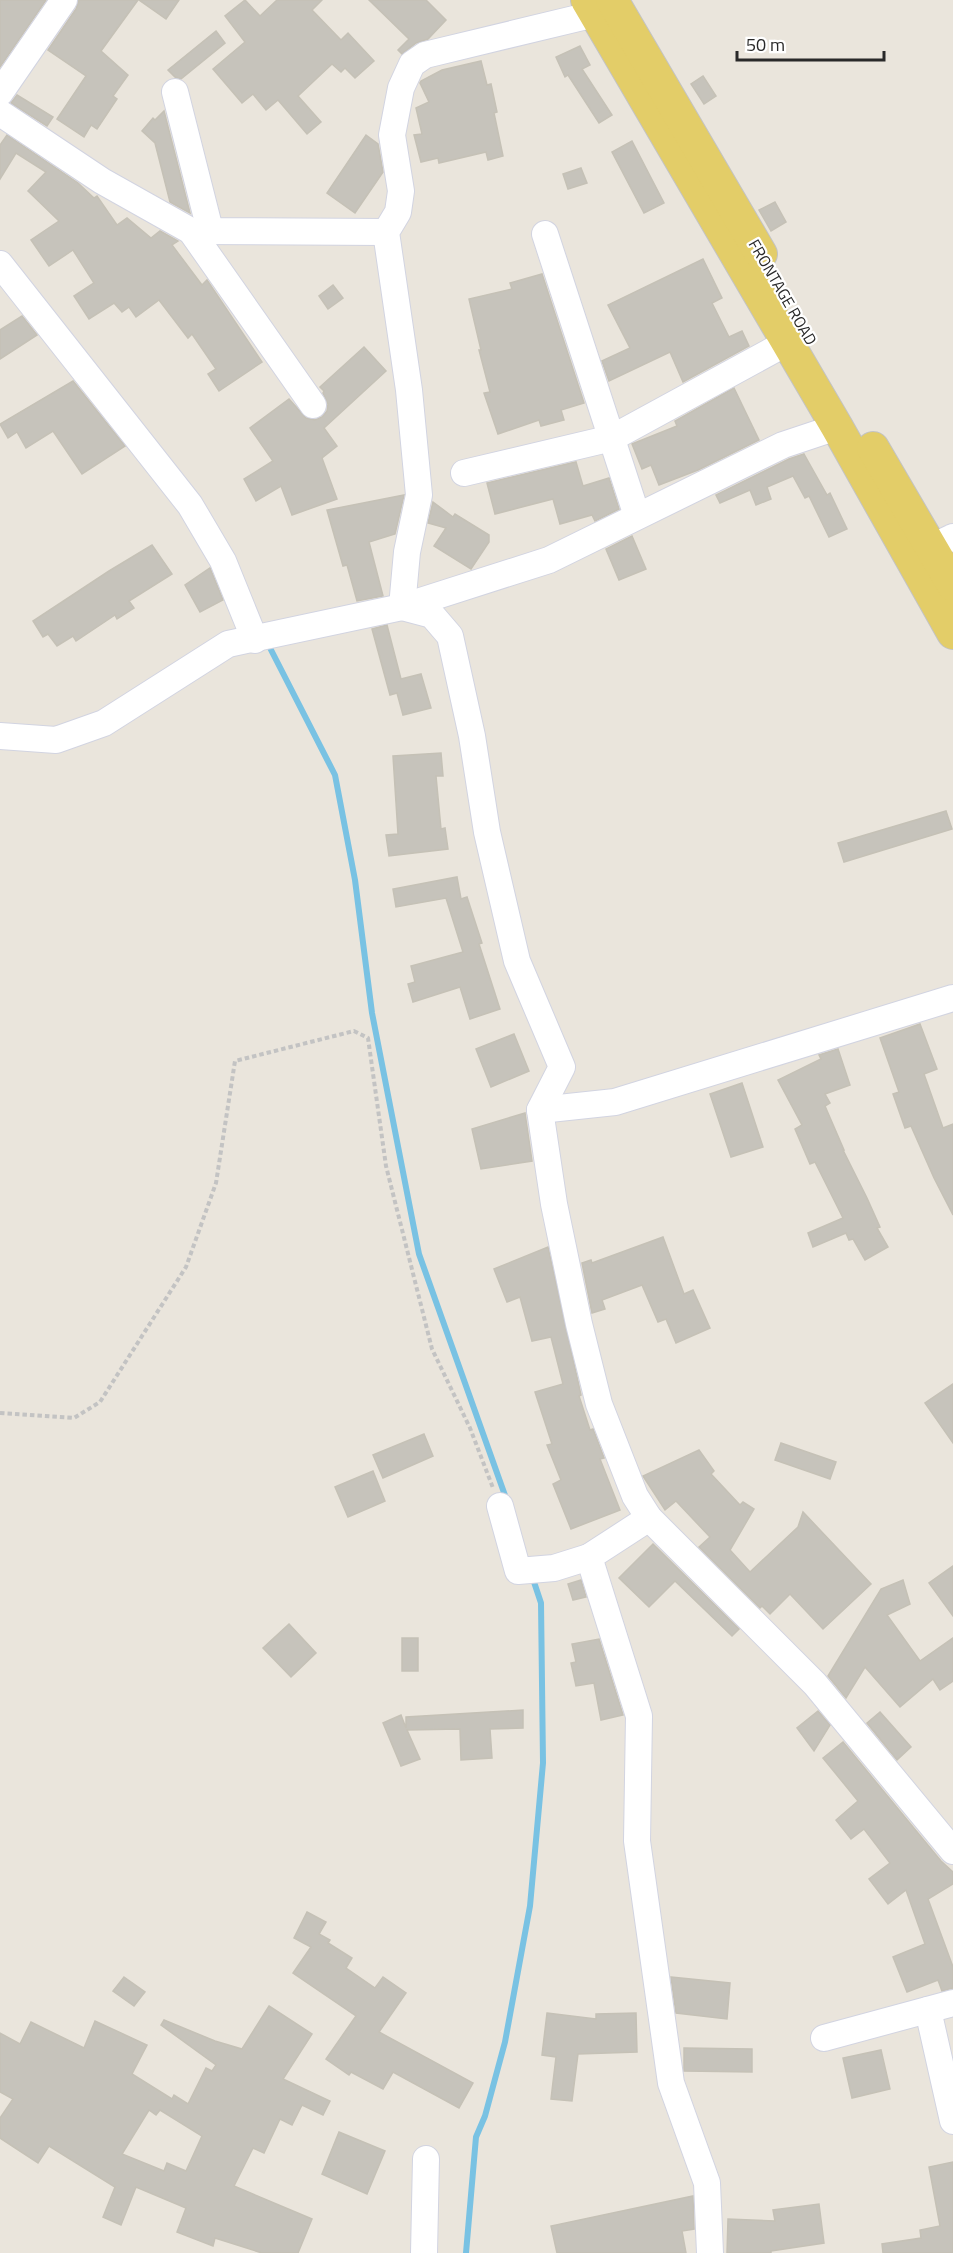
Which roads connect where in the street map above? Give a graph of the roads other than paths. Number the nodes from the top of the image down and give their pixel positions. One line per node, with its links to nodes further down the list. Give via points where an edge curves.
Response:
1 (64, 0): 4 (street)
2 (598, 5): 7 (street, via 425,55 412,64 401,88 392,135 402,191 398,212); 10 (main road); 16 (main road, FRONTAGE ROAD, via 683,118)
3 (175, 92): 6 (street)
4 (0, 93)
5 (0, 113): 6 (street, via 102,181)
6 (200, 230): 7 (street); 11 (street)
7 (386, 232): 18 (street, via 409,390 419,495 406,552)
8 (545, 234): 13 (street)
9 (0, 264): 20 (street, via 190,505 223,561)
10 (788, 342): 12 (main road); 13 (street)
11 (313, 405)
12 (837, 427): 15 (street, via 783,445); 16 (main road)
13 (612, 438): 14 (street); 15 (street)
14 (464, 473)
15 (637, 516): 18 (street, via 549,560)
16 (931, 548): 17 (main road, FRONTAGE ROAD); 19 (main road)
17 (953, 585)
18 (402, 607): 20 (street); 23 (street, via 432,615 450,636 472,736 487,832 517,961 562,1067)
19 (953, 633)
20 (255, 640): 21 (street, via 228,644 104,723 56,740)
21 (0, 736)
22 (953, 998): 23 (street, via 615,1102)
23 (540, 1110): 25 (street, via 559,1226 599,1404 635,1496)
24 (500, 1506): 26 (street, via 518,1571 554,1568)
25 (649, 1518): 26 (street); 27 (street, via 815,1684)
26 (589, 1557): 34 (street, via 639,1716 637,1841 671,2083 707,2183)
27 (953, 1851)
28 (953, 2003): 29 (street)
29 (928, 2010): 30 (street); 31 (street)
30 (824, 2038)
31 (953, 2121)
32 (426, 2159): 33 (street)
33 (424, 2253)
34 (710, 2253)

